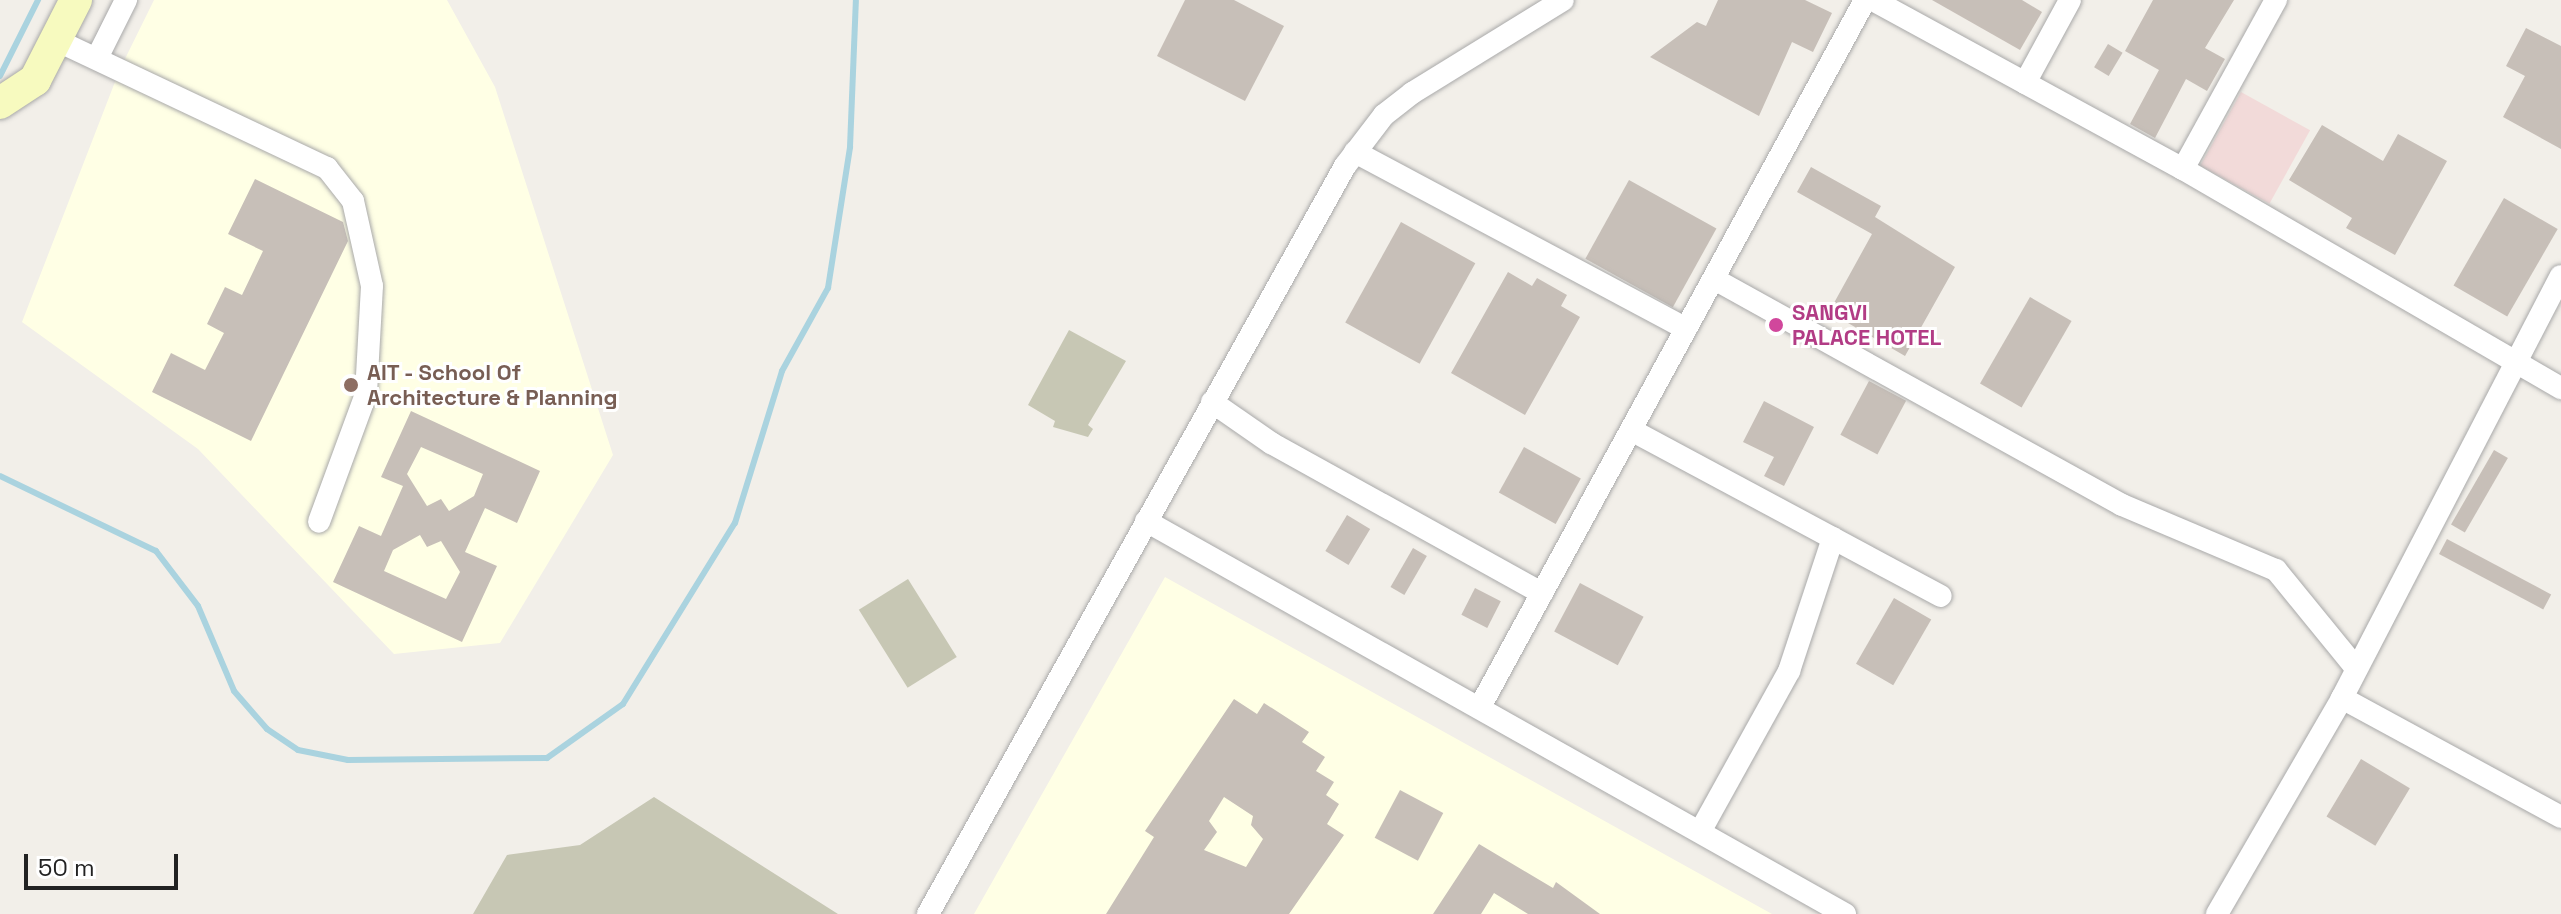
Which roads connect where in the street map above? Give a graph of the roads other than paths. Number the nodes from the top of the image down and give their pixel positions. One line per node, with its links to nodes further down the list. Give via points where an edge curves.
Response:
1 (76, 0): 8 (street)
2 (126, 0): 9 (street)
3 (1563, 0): 12 (street, via 1412,93 1384,115)
4 (1865, 0): 15 (street)
5 (1873, 0): 10 (street)
6 (2070, 0): 10 (street)
7 (2276, 0): 13 (street)
8 (56, 40): 9 (street); 11 (street, via 35,80)
9 (97, 58): 22 (street, via 327,168 353,201 372,286 366,394)
10 (2025, 83): 13 (street)
11 (4, 102)
12 (1355, 152): 16 (street); 19 (street)
13 (2183, 169): 17 (street)
14 (2561, 276): 17 (street)
15 (1716, 280): 16 (street); 26 (street, via 2122,505 2276,570)
16 (1686, 329): 20 (street)
17 (2513, 361): 18 (street); 26 (street)
18 (2561, 388)
19 (1212, 402): 21 (street); 24 (street, via 1271,443)
20 (1633, 431): 23 (street); 24 (street)
21 (1146, 521): 28 (street); 31 (street)
22 (319, 522)
23 (1833, 538): 25 (street); 30 (street, via 1789,671)
24 (1542, 593): 28 (street)
25 (1941, 596)
26 (2356, 668): 27 (street)
27 (2342, 698): 29 (street); 33 (street)
28 (1481, 705): 30 (street)
29 (2561, 817)
30 (1701, 830): 32 (street)
31 (928, 914)
32 (1845, 914)
33 (2217, 914)

